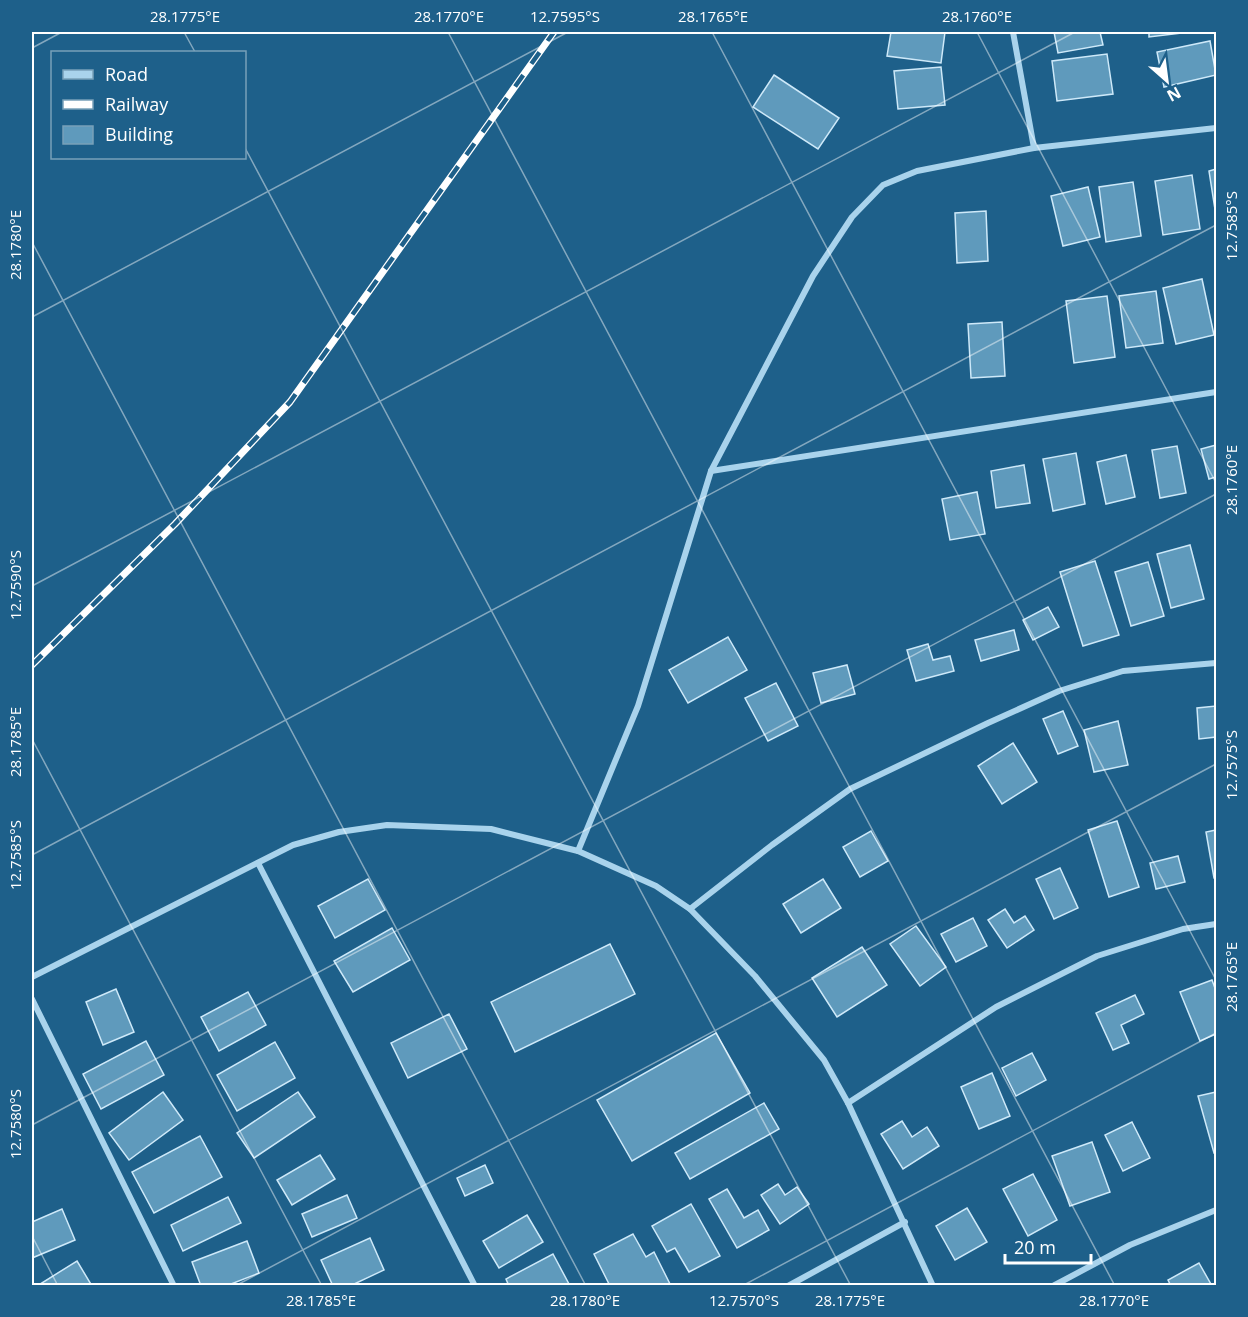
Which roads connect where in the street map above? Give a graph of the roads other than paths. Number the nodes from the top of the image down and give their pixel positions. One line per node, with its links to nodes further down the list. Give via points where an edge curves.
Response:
1 (1013, 32): 3 (street)
2 (1216, 128): 3 (street)
3 (1034, 148): 5 (street, via 917,171 884,185 852,217 813,276)
4 (1216, 392): 5 (street)
5 (711, 471): 7 (street, via 638,706)
6 (1216, 663): 9 (street, via 1123,671 1059,691 988,723 850,789)
7 (578, 851): 8 (street, via 491,829 387,825 339,832 293,845); 9 (street, via 656,886)
8 (258, 863): 11 (street); 17 (street)
9 (690, 909): 13 (street, via 755,976 804,1035)
10 (1216, 924): 13 (street, via 1183,929 1097,956 996,1007)
11 (32, 977)
12 (32, 999): 16 (street)
13 (849, 1103): 15 (street)
14 (1216, 1210): 20 (street, via 1130,1245)
15 (905, 1222): 18 (street); 19 (street)
16 (174, 1286)
17 (475, 1286)
18 (788, 1286)
19 (933, 1286)
20 (1053, 1286)

